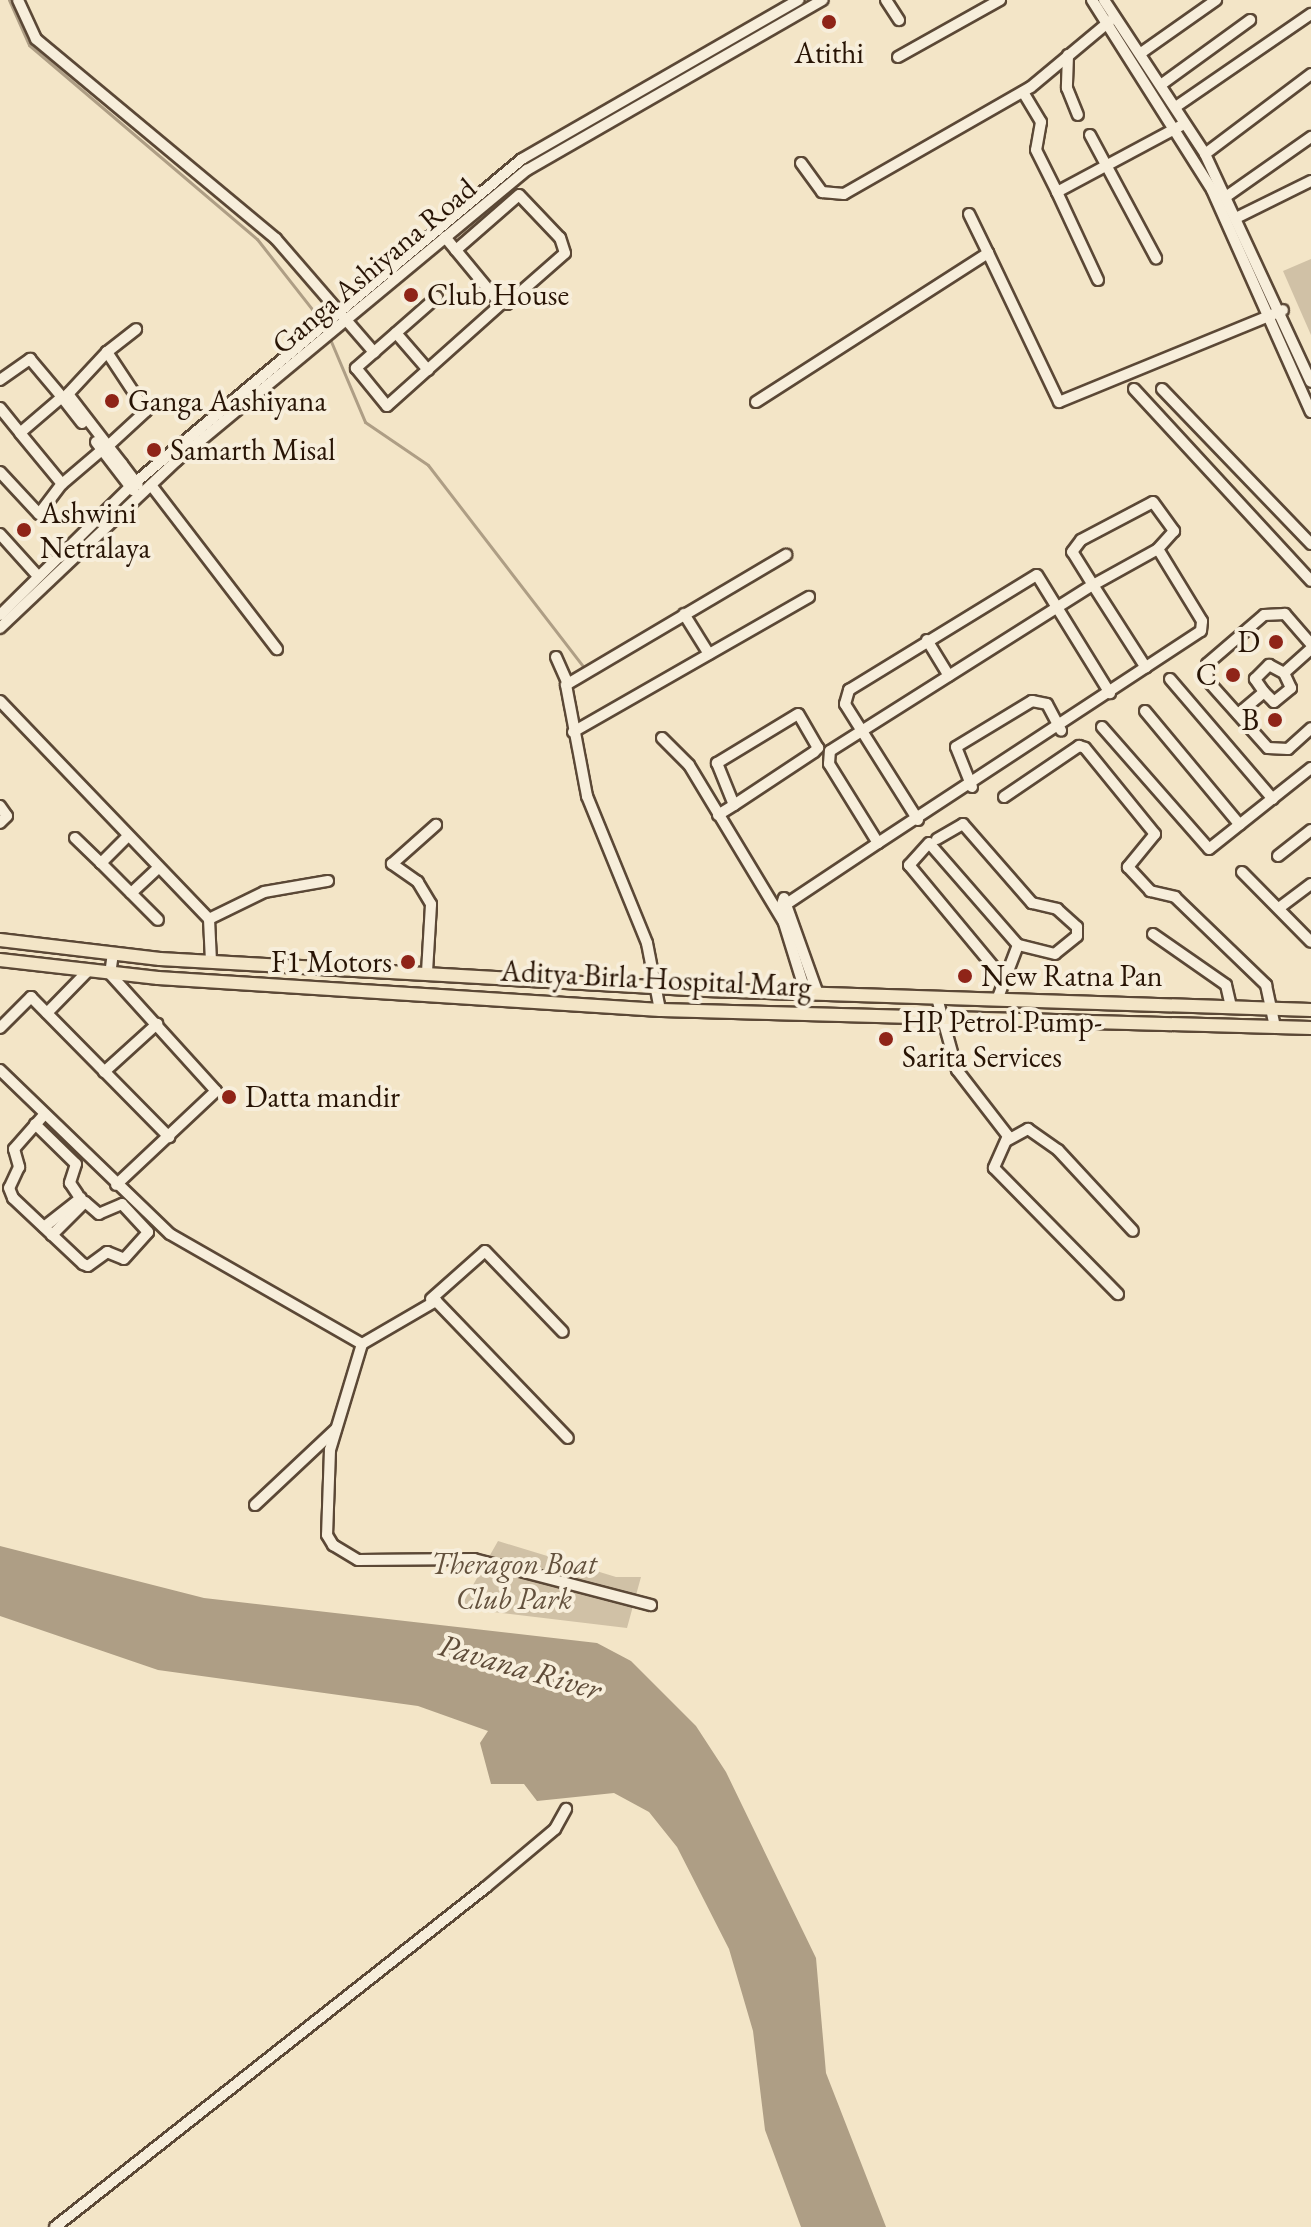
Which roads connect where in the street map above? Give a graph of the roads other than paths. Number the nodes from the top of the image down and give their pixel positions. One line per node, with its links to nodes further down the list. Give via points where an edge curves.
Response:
1 (18, 0): 42 (street, via 36,39 276,239)
2 (766, 0): 10 (street)
3 (799, 0): 10 (street)
4 (823, 0): 15 (street, Ganga Ashiyana Road)
5 (886, 0): 12 (street)
6 (1000, 0): 18 (street)
7 (1092, 0): 13 (street)
8 (1104, 0): 13 (street)
9 (1216, 0): 16 (street)
10 (773, 12): 15 (street); 42 (street, via 522,159)
11 (1311, 14): 22 (street)
12 (899, 20)
13 (1111, 20): 16 (street); 17 (street); 24 (street)
14 (1250, 20): 20 (street)
15 (781, 26): 35 (street, Ganga Ashiyana Road, via 527,170)
16 (1141, 53): 20 (street)
17 (1068, 55): 21 (street); 23 (street, via 1067,88)
18 (898, 57)
19 (1311, 74): 27 (street)
20 (1162, 84): 22 (street)
21 (1023, 92): 28 (street, via 844,194 822,192); 31 (street, via 1041,122 1036,150)
22 (1177, 106): 24 (street)
23 (1078, 115)
24 (1183, 125): 27 (street); 29 (street); 43 (street)
25 (1090, 135): 29 (street)
26 (1311, 137): 32 (street)
27 (1205, 154): 32 (street)
28 (801, 163)
29 (1106, 164): 31 (street); 38 (street)
30 (1311, 181): 34 (street)
31 (1057, 192): 39 (street)
32 (1227, 196): 34 (street)
33 (969, 214): 37 (street)
34 (1238, 217): 43 (street)
35 (445, 237): 36 (street); 44 (street, Ganga Ashiyana Road)
36 (456, 250): 41 (street); 41 (street, via 519,195 560,238 565,253 511,303)
37 (988, 253): 43 (street, via 1059,402); 55 (street)
38 (1156, 258)
39 (1098, 280)
40 (437, 297): 46 (street)
41 (502, 303): 49 (street)
42 (337, 310): 44 (street); 62 (street)
43 (1278, 313): 51 (street); 57 (street)
44 (345, 320): 48 (street); 62 (street, Ganga Ashiyana Road)
45 (136, 329): 47 (street)
46 (396, 333): 48 (street); 49 (street)
47 (107, 352): 59 (street, via 68,388); 59 (street, via 146,411)
48 (374, 352): 49 (street, via 356,368 387,406)
49 (428, 370)
50 (0, 380): 54 (street, via 30,359)
51 (1311, 382)
52 (1134, 389): 68 (street)
53 (1162, 389): 64 (street)
54 (62, 397): 58 (street); 59 (street)
55 (756, 402)
56 (0, 408): 58 (street)
57 (1311, 412)
58 (20, 433): 61 (street)
59 (105, 448): 61 (street); 62 (street)
60 (0, 472): 61 (street, via 39,514 63,492)
61 (62, 484)
62 (140, 489): 67 (street); 74 (street, Ganga Ashiyana Road); 77 (street)
63 (0, 534): 67 (street)
64 (1311, 544)
65 (1158, 549): 69 (street); 69 (street, via 1174,531 1153,502 1073,545); 80 (street, via 1203,626)
66 (786, 555): 72 (street)
67 (38, 576): 73 (street)
68 (1311, 581)
69 (1093, 585): 71 (street); 80 (street)
70 (809, 597): 78 (street)
71 (1057, 605): 75 (street, via 1031,575); 82 (street); 86 (street)
72 (684, 614): 78 (street); 84 (street)
73 (0, 615)
74 (0, 628)
75 (927, 640): 82 (street); 94 (street, via 846,694)
76 (1311, 647): 81 (street); 89 (street, via 1285,614 1264,615 1207,664 1208,681)
77 (277, 649)
78 (709, 654): 93 (street)
79 (556, 657): 84 (street)
80 (1146, 668): 86 (street)
81 (1284, 673): 85 (street, via 1291,688 1274,702); 85 (street, via 1272,662 1256,676)
82 (949, 676): 94 (street)
83 (1170, 679): 99 (street)
84 (567, 682): 93 (street)
85 (1264, 692): 89 (street)
86 (1110, 693): 92 (street)
87 (0, 701): 108 (street)
88 (1145, 711): 106 (street)
89 (1238, 714): 91 (street, via 1268,748 1288,749)
90 (1102, 727): 106 (street, via 1206,848)
91 (1311, 728)
92 (1061, 730): 97 (street); 97 (street, via 1047,704 1032,701 956,747)
93 (573, 732): 136 (street, via 587,796 647,943)
94 (863, 732): 103 (street); 111 (street, via 826,757)
95 (662, 738): 102 (street, via 683,756)
96 (1311, 768): 99 (street)
97 (972, 787): 103 (street)
98 (1004, 797): 143 (street, via 1085,748 1155,834 1128,867 1150,891 1187,908 1266,985)
99 (1273, 799): 106 (street)
100 (734, 805): 100 (street, via 717,763 798,714 818,748); 102 (street)
101 (0, 806): 104 (street, via 7,816)
102 (718, 815): 122 (street)
103 (918, 820): 111 (street)
104 (0, 823)
105 (436, 825): 132 (street, via 392,864 418,882 431,904)
106 (1240, 825)
107 (1311, 830): 112 (street)
108 (127, 837): 113 (street); 114 (street)
109 (75, 838): 113 (street)
110 (937, 839): 126 (street, via 963,824 1032,903 1057,909 1079,931 1055,954)
111 (878, 843): 122 (street, via 788,903 784,898 780,910)
112 (1278, 856)
113 (101, 863): 118 (street)
114 (157, 869): 118 (street); 120 (street)
115 (1242, 872): 119 (street)
116 (328, 881): 120 (street, via 264,892)
117 (1311, 884): 119 (street)
118 (131, 893): 121 (street)
119 (1279, 908): 125 (street)
120 (209, 919): 129 (street)
121 (158, 920)
122 (791, 924): 138 (street)
123 (1153, 934): 142 (street, via 1226,985)
124 (0, 940): 127 (main road, Aditya Birla Hospital Marg)
125 (1311, 942)
126 (1018, 945): 134 (street); 134 (street, via 933,842 910,857 909,865)
127 (113, 953): 129 (main road, Aditya Birla Hospital Marg); 133 (street)
128 (0, 960): 131 (main road, Aditya Birla Hospital Marg)
129 (211, 962): 130 (main road, Aditya Birla Hospital Marg)
130 (398, 969): 132 (main road, Aditya Birla Hospital Marg); 137 (main road)
131 (88, 971): 133 (main road, Aditya Birla Hospital Marg); 146 (street)
132 (427, 972): 135 (main road, Aditya Birla Hospital Marg)
133 (110, 974): 137 (main road, Aditya Birla Hospital Marg); 148 (street)
134 (1001, 976): 141 (street)
135 (543, 980): 136 (main road, Aditya Birla Hospital Marg); 140 (main road)
136 (654, 987): 138 (main road, Aditya Birla Hospital Marg); 144 (street)
137 (397, 990): 140 (main road, Aditya Birla Hospital Marg)
138 (812, 994): 139 (main road, Aditya Birla Hospital Marg)
139 (937, 998): 141 (main road, Aditya Birla Hospital Marg); 147 (street)
140 (542, 1000): 144 (main road, Aditya Birla Hospital Marg)
141 (997, 1000): 142 (main road, Aditya Birla Hospital Marg)
142 (1231, 1007): 143 (main road, Aditya Birla Hospital Marg)
143 (1275, 1009): 145 (main road, Aditya Birla Hospital Marg); 149 (street)
144 (660, 1010): 147 (main road, Aditya Birla Hospital Marg)
145 (1311, 1010)
146 (47, 1013): 150 (street, via 31,997); 153 (street)
147 (942, 1018): 149 (main road, Aditya Birla Hospital Marg); 156 (street, via 957,1070)
148 (157, 1024): 153 (street); 155 (street, via 216,1091)
149 (1275, 1027): 151 (main road, Aditya Birla Hospital Marg)
150 (0, 1028)
151 (1311, 1028)
152 (0, 1070): 154 (street)
153 (104, 1072): 155 (street)
154 (39, 1120): 157 (street); 158 (street, via 76,1164 70,1183); 159 (street, via 14,1149 19,1167 9,1188)
155 (169, 1137): 157 (street)
156 (1008, 1140): 160 (street, via 1028,1129 1058,1150); 161 (street, via 994,1168)
157 (116, 1185): 164 (street, via 170,1234)
158 (82, 1198): 159 (street); 159 (street, via 99,1214 122,1204 148,1235 124,1259 105,1252 94,1266)
159 (48, 1231)
160 (1133, 1231)
161 (1118, 1294)
162 (431, 1299): 163 (street, via 485,1251); 164 (street); 166 (street)
163 (563, 1332)
164 (362, 1344): 165 (street)
165 (337, 1428): 167 (street); 168 (street, via 327,1535 351,1558 474,1559)
166 (568, 1438)
167 (255, 1505)
168 (651, 1605)
169 (566, 1809): 170 (street, via 555,1829 486,1887)
170 (55, 2227)

